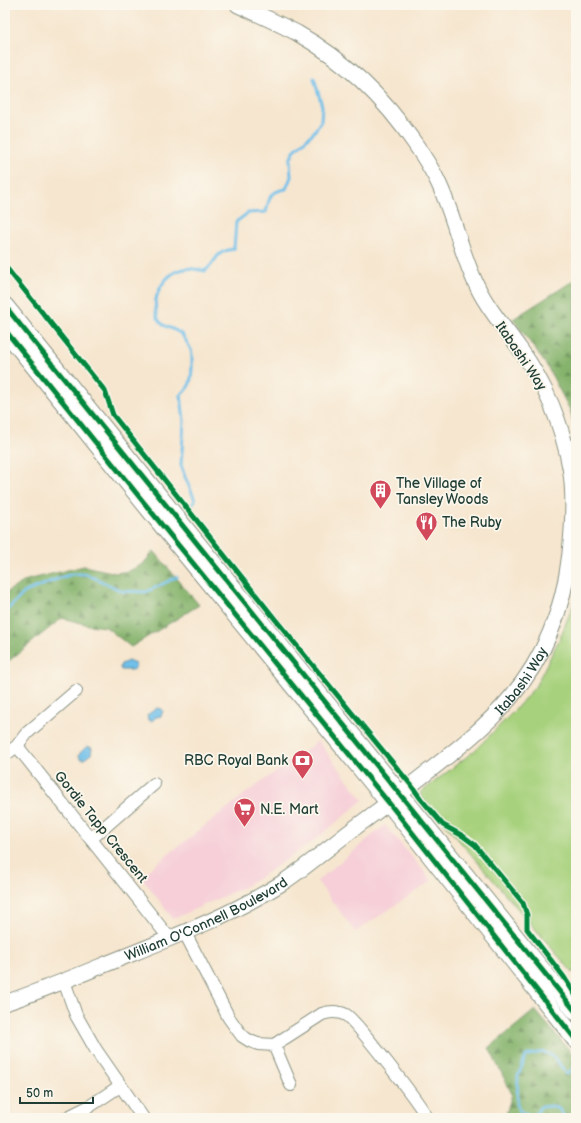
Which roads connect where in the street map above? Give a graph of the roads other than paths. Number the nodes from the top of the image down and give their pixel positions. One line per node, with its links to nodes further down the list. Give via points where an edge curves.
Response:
1 (238, 5): 8 (street, Itabashi Way, via 299,34 336,59 384,102 399,121 439,184 479,290 490,310 542,383 561,429 568,460 572,492 569,559 563,595 548,640 526,677 503,706 470,737)
2 (5, 306): 8 (main road)
3 (5, 330): 8 (main road, via 161,524)
4 (76, 691): 5 (street, via 27,733)
5 (17, 746): 6 (street); 9 (street, Gordie Tapp Crescent)
6 (5, 755)
7 (154, 784): 9 (street)
8 (394, 798): 10 (street, William O'Connell Boulevard, via 280,884); 14 (main road); 15 (main road)
9 (91, 839): 11 (street, Gordie Tapp Crescent)
10 (185, 933): 11 (street, William O'Connell Boulevard); 16 (street, via 234,1026 250,1041)
11 (170, 939): 12 (street, William O'Connell Boulevard)
12 (64, 981): 13 (street, William O'Connell Boulevard); 18 (street, via 76,1015)
13 (5, 1003)
14 (576, 1012)
15 (576, 1040)
16 (274, 1045): 17 (street); 21 (street, via 322,1014 337,1012 347,1016 390,1067)
17 (291, 1085)
18 (120, 1086): 19 (street); 20 (street)
19 (66, 1118)
20 (143, 1118)
21 (427, 1118)

